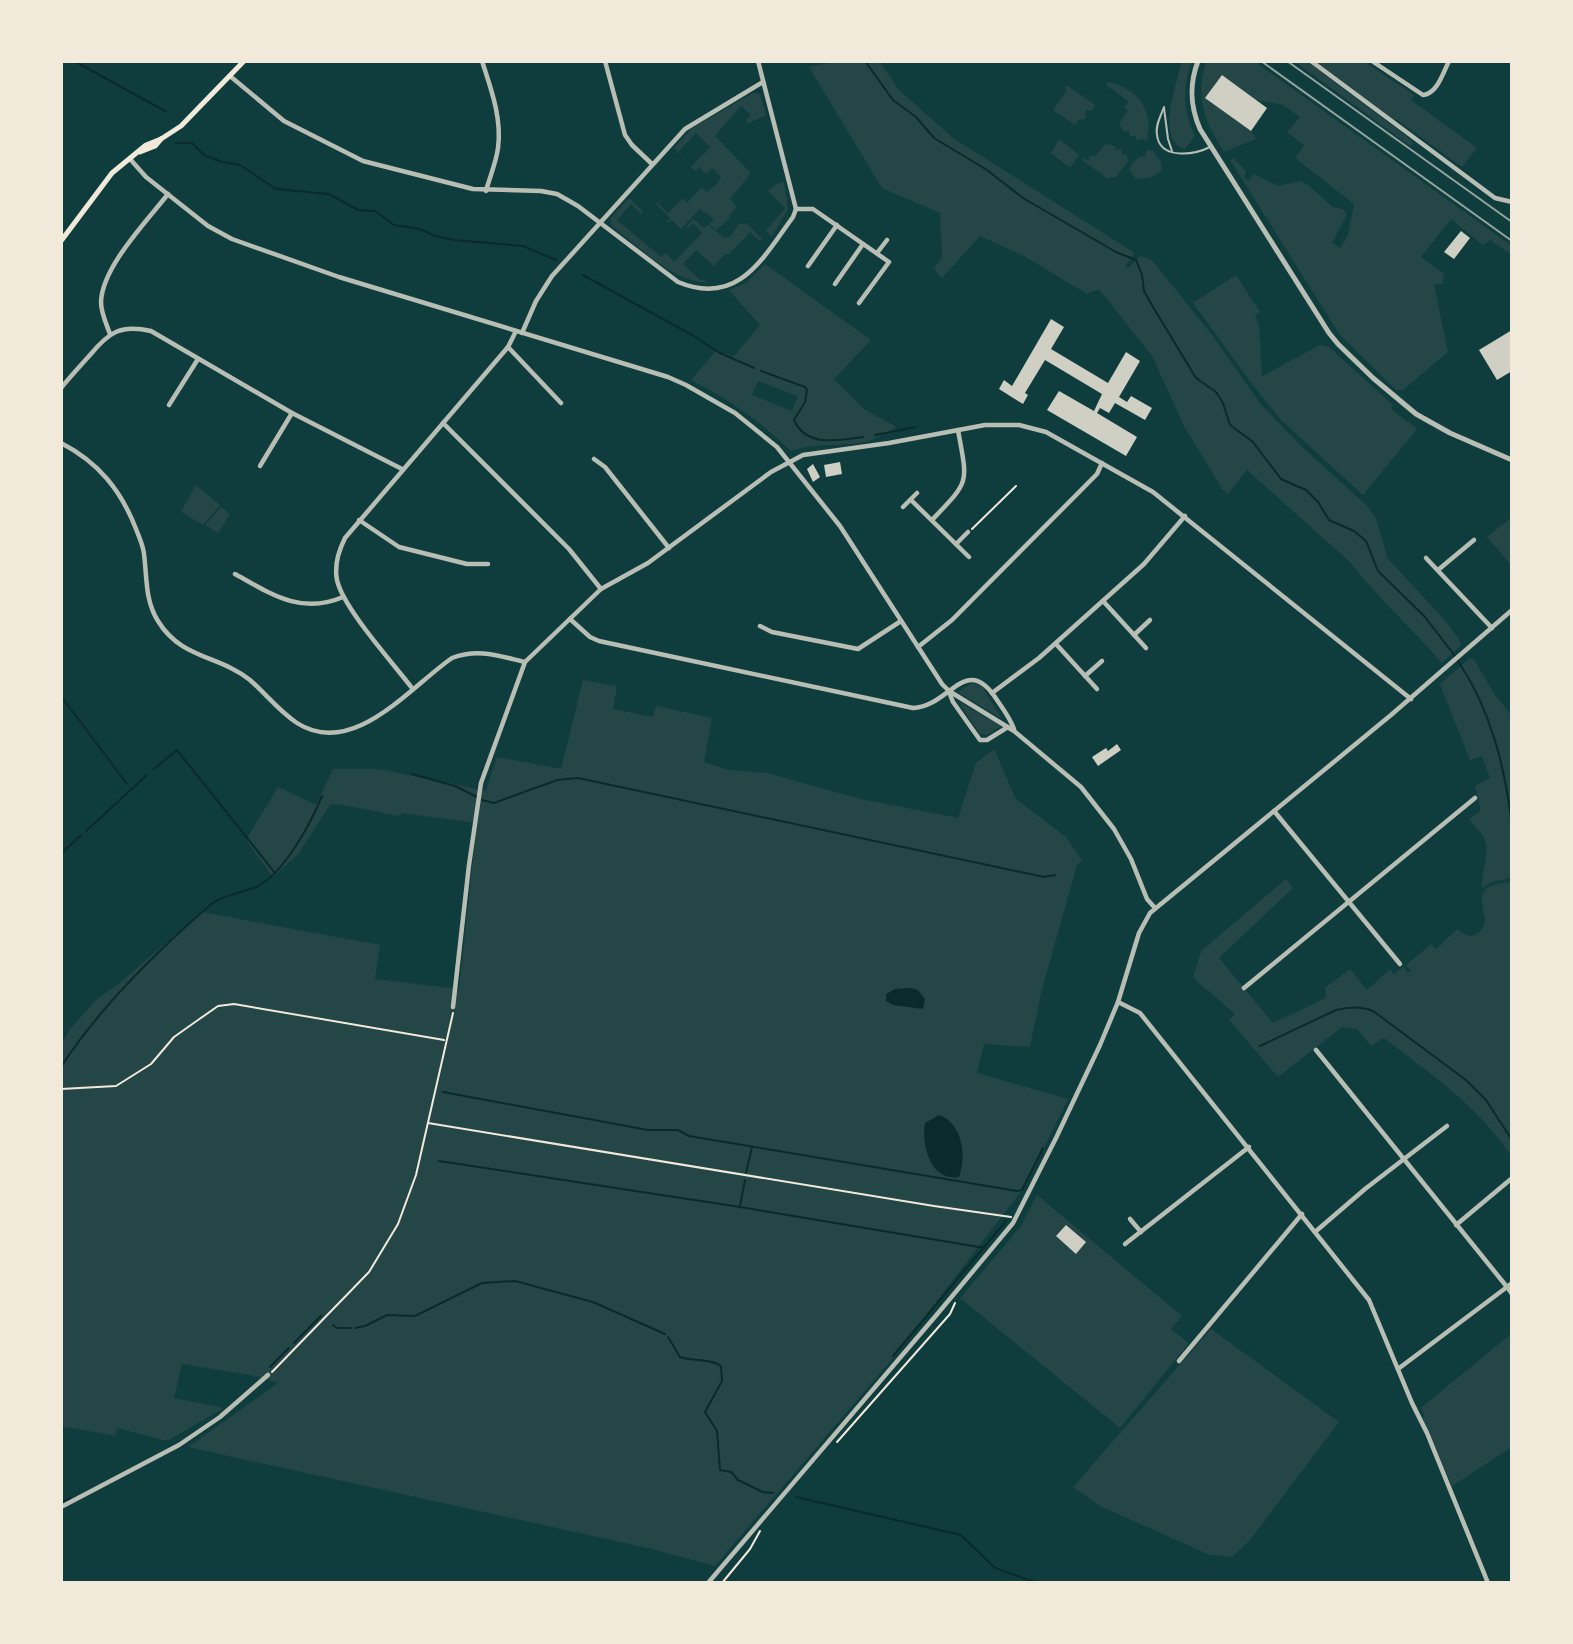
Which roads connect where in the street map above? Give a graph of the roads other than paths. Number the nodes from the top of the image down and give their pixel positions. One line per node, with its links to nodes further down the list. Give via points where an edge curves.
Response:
1 (244, 61): 9 (main road)
2 (482, 61): 15 (street, via 495,101 499,136)
3 (605, 61): 14 (street, via 625,135)
4 (758, 61): 10 (street)
5 (1198, 61): 11 (street, via 1191,93 1193,113)
6 (1311, 61): 17 (street, via 1495,198)
7 (1372, 61): 8 (street, via 1423,95 1433,92)
8 (1449, 61)
9 (230, 75): 13 (main road, via 192,117); 15 (street, via 284,121 363,161)
10 (763, 82): 14 (street, via 685,129); 18 (street)
11 (1211, 147): 12 (lane, via 1196,154); 41 (street, via 1338,344 1416,414)
12 (1172, 152): 12 (lane, via 1168,139 1164,107 1157,137)
13 (130, 159): 16 (street); 22 (main road, via 106,179)
14 (652, 164): 19 (street)
15 (486, 191): 19 (street, via 557,194)
16 (168, 194): 28 (street, via 232,239); 30 (street, via 106,280 101,302)
17 (1512, 202)
18 (796, 209): 19 (street, via 759,264 738,282 720,288 678,282); 20 (street, via 813,209)
19 (599, 223): 29 (street, via 546,285)
20 (837, 225): 23 (street); 25 (street)
21 (887, 240): 24 (street)
22 (61, 241)
23 (863, 244): 24 (street); 26 (street)
24 (877, 253): 27 (street, via 889,262)
25 (808, 266)
26 (835, 284)
27 (859, 303)
28 (516, 331): 29 (street); 31 (street)
29 (522, 333): 42 (street, via 687,385 750,423)
30 (110, 334): 32 (street, via 125,328 151,331); 33 (street)
31 (508, 347): 34 (street); 37 (street)
32 (198, 359): 35 (street); 36 (street)
33 (61, 388)
34 (561, 403)
35 (169, 405)
36 (292, 413): 44 (street); 45 (street)
37 (443, 422): 45 (street); 61 (street, via 569,549)
38 (958, 430): 42 (street, via 812,453); 43 (street, via 985,425 1034,428); 51 (street, via 963,485)
39 (61, 443): 77 (street, via 91,463 119,491 144,551 151,606 169,636 183,648 244,675 287,715 315,731 341,732 360,726)
40 (594, 459): 55 (street)
41 (1512, 460)
42 (788, 462): 55 (street); 66 (street, via 840,526)
43 (1102, 463): 49 (street); 72 (street, via 1097,474 952,620)
44 (260, 466)
45 (402, 469): 50 (street)
46 (917, 493): 47 (street)
47 (911, 499): 48 (street); 51 (street)
48 (903, 507)
49 (1185, 516): 63 (street, via 1157,551); 81 (street)
50 (359, 520): 58 (street, via 399,547 467,564); 62 (street, via 337,559)
51 (932, 520): 54 (street)
52 (968, 533): 54 (street)
53 (1474, 540): 59 (street)
54 (956, 544): 56 (street)
55 (668, 548): 61 (street)
56 (968, 557)
57 (1426, 558): 59 (street)
58 (488, 564)
59 (1438, 570): 69 (street)
60 (235, 574): 62 (street, via 289,601 306,604)
61 (601, 589): 65 (street)
62 (343, 597): 77 (street)
63 (1103, 601): 70 (street); 71 (street)
64 (1512, 610): 69 (street)
65 (570, 619): 75 (street); 79 (street, via 598,641 913,708)
66 (901, 621): 68 (street, via 858,649); 72 (street)
67 (1150, 621): 70 (street)
68 (760, 626)
69 (1492, 628): 81 (street)
70 (1134, 635): 73 (street)
71 (1056, 644): 76 (street); 80 (street)
72 (918, 647): 79 (street)
73 (1146, 648)
74 (1102, 661): 76 (street)
75 (525, 662): 77 (street, via 465,653); 91 (street, via 479,792)
76 (1085, 676): 78 (street)
77 (412, 688)
78 (1097, 689)
79 (949, 691): 80 (street, via 976,679); 82 (street); 82 (street, via 980,740)
80 (992, 693): 83 (street)
81 (1411, 699): 85 (street)
82 (1008, 727): 83 (street)
83 (1014, 731): 87 (street, via 1070,776 1099,808)
84 (1475, 798): 86 (street)
85 (1274, 811): 86 (street); 87 (street)
86 (1349, 902): 88 (street); 89 (street)
87 (1155, 908): 90 (street, via 1139,933)
88 (1400, 964)
89 (1244, 988)
90 (1118, 1002): 94 (street, via 1140,1013); 110 (street, via 1016,1218)
91 (453, 1007)
92 (1316, 1050): 95 (street)
93 (1447, 1126): 95 (street)
94 (1249, 1147): 97 (street); 100 (street)
95 (1405, 1160): 99 (street); 101 (street)
96 (1511, 1179): 99 (street)
97 (1302, 1214): 101 (street); 106 (street)
98 (1130, 1219): 100 (street)
99 (1456, 1225): 104 (street)
100 (1140, 1232): 102 (street)
101 (1315, 1232): 107 (street, via 1374,1308)
102 (1125, 1244)
103 (1512, 1283): 104 (street)
104 (1507, 1287): 105 (street); 107 (street)
105 (1512, 1294)
106 (1179, 1361)
107 (1398, 1369): 111 (street)
108 (268, 1376): 109 (street, via 179,1445)
109 (61, 1507)
110 (708, 1583)
111 (1488, 1583)

